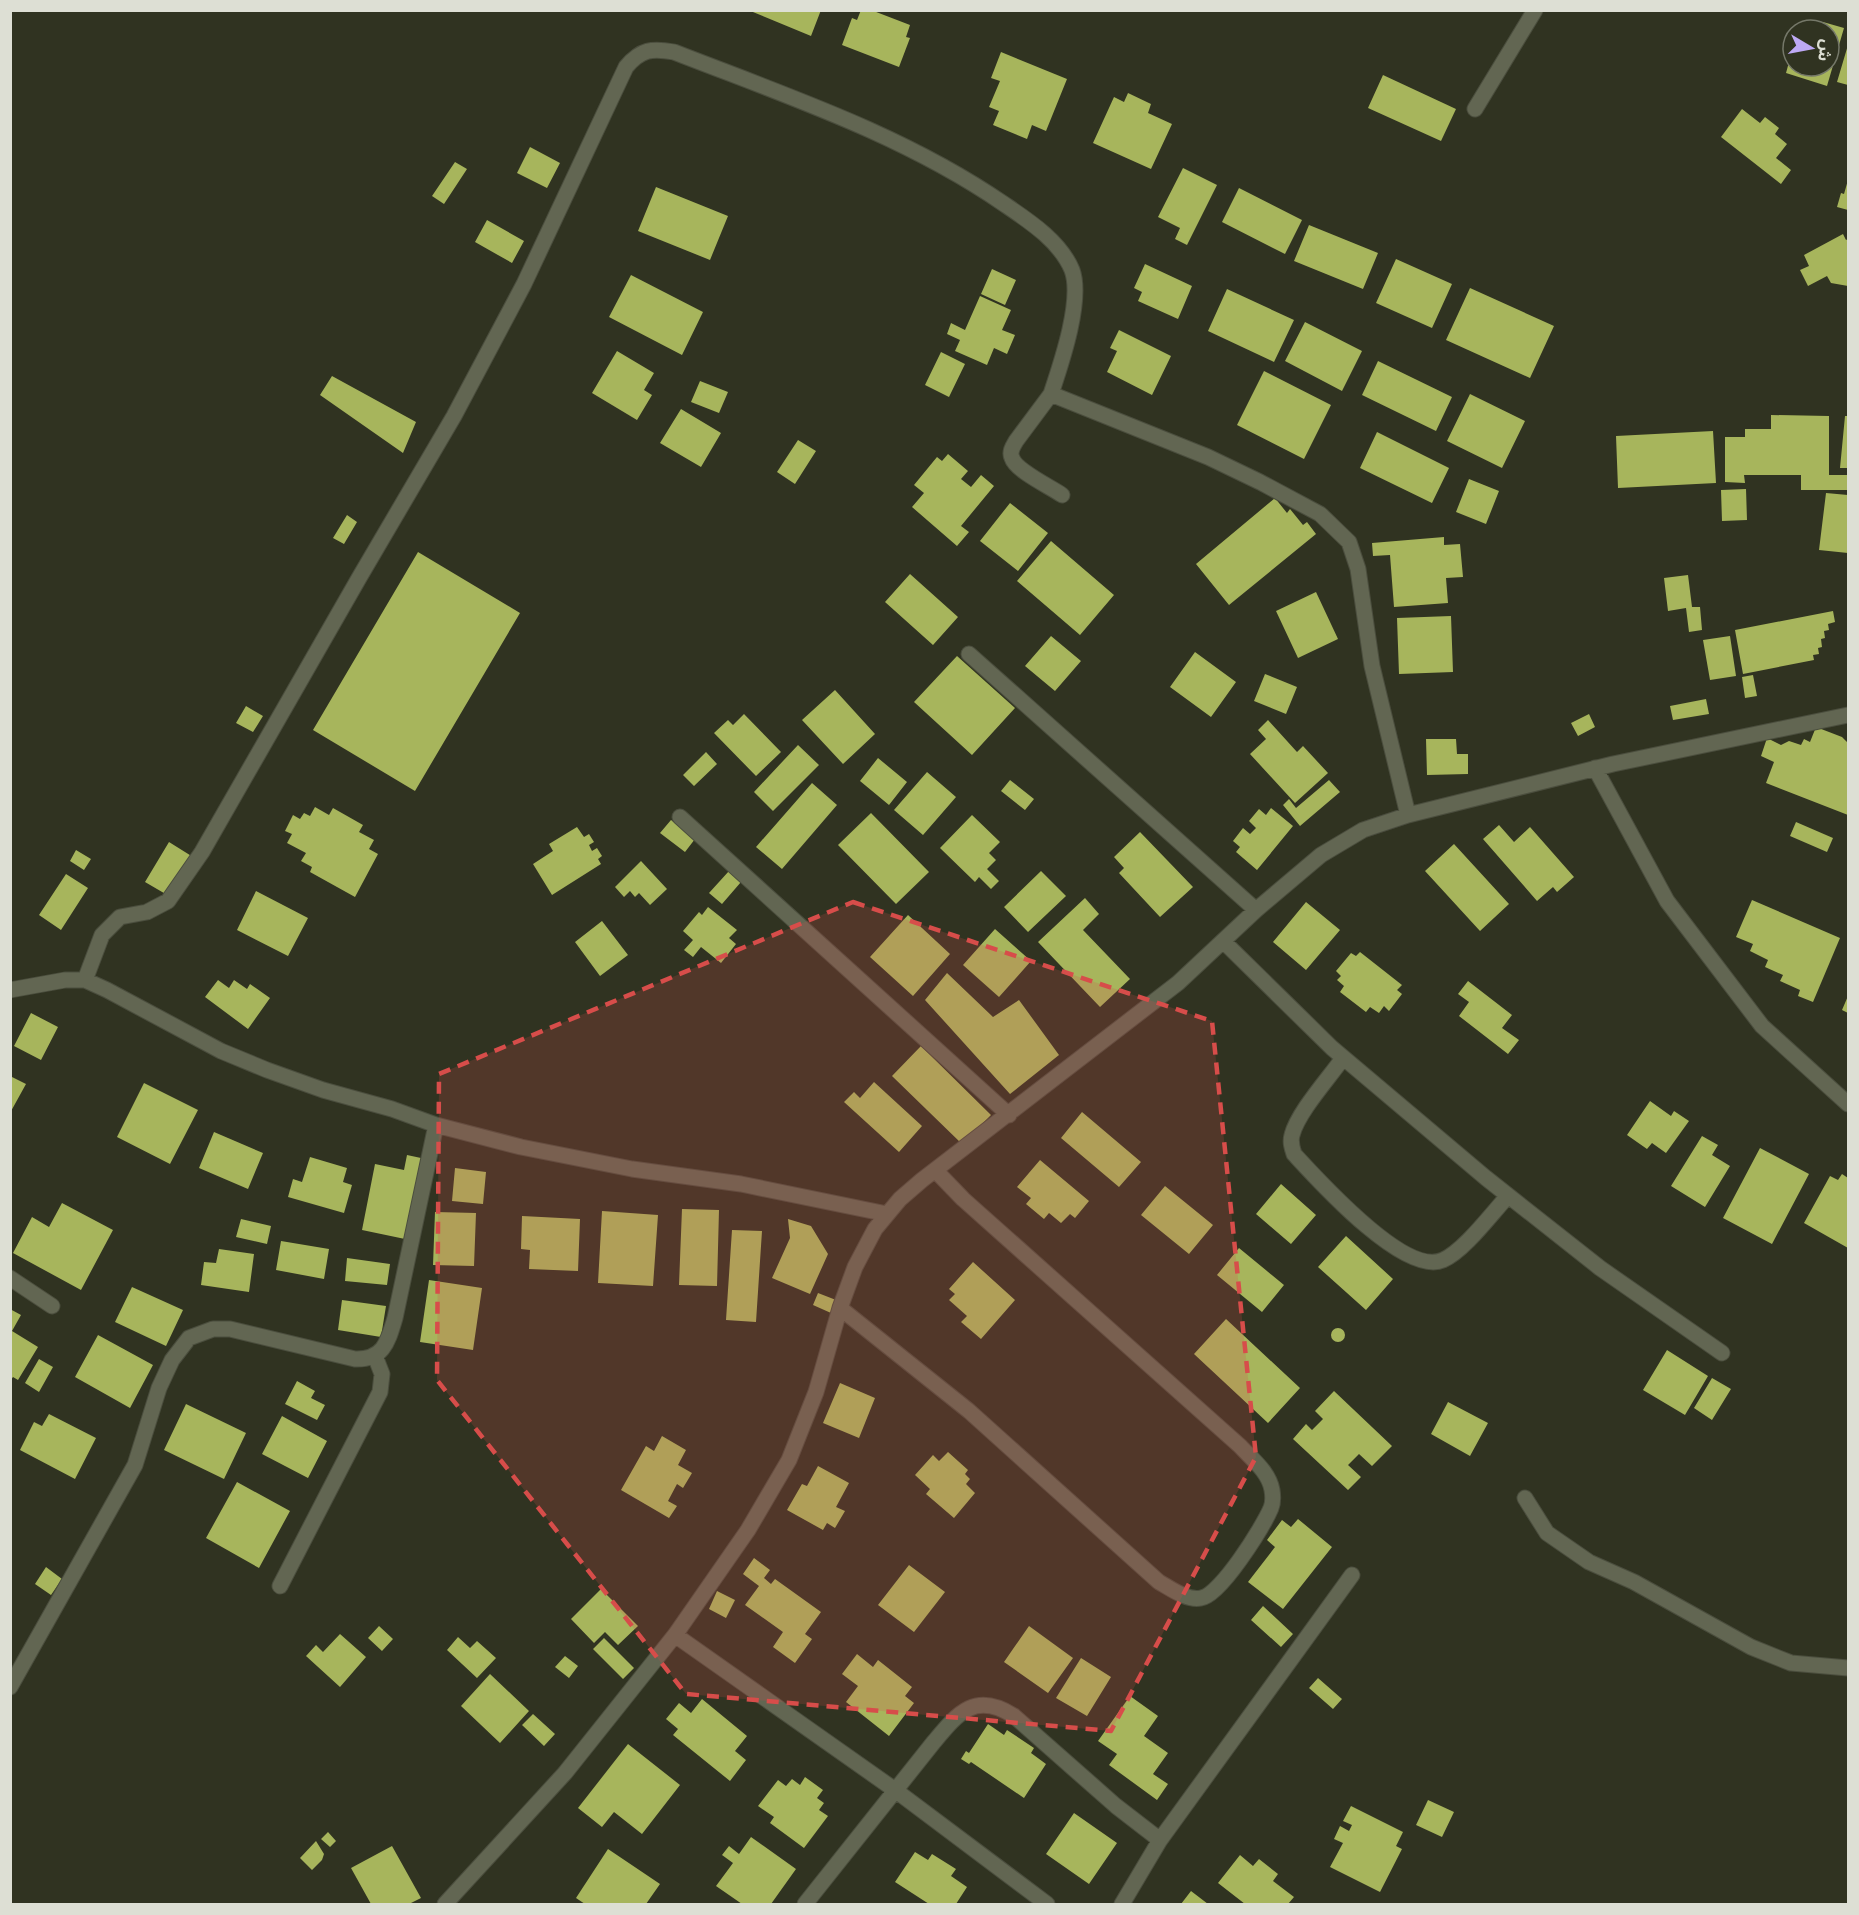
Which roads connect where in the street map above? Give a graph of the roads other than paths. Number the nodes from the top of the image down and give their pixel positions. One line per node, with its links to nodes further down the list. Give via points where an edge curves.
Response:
1 (1535, 10): 2 (street)
2 (1475, 109)
3 (1051, 394): 4 (street, via 1016,441 1011,456 1013,462); 8 (street, via 1260,482 1320,514 1349,542 1358,569 1372,666); 12 (street, via 1066,348 1076,289 1071,270 1040,228 972,182 849,120 674,52 658,49 635,56 524,284 454,416 202,852 168,901 147,912 120,917 102,935)
4 (1062, 495)
5 (969, 654): 10 (street)
6 (1848, 715): 7 (street)
7 (1595, 768): 8 (street); 15 (street, via 1666,901 1762,1026)
8 (1408, 815): 10 (street, via 1363,830 1321,855)
9 (680, 817): 16 (street)
10 (1256, 910): 11 (street)
11 (1223, 941): 14 (street); 16 (street, via 1178,983)
12 (85, 980): 13 (street); 17 (street, via 257,1067)
13 (10, 990)
14 (1343, 1058): 19 (street); 19 (street, via 1300,1119 1292,1146 1294,1154 1335,1198 1386,1241 1412,1257 1442,1261 1464,1245)
15 (1848, 1104)
16 (1009, 1115): 18 (street)
17 (436, 1125): 20 (street, via 632,1169 741,1184); 25 (street, via 395,1318 383,1349)
18 (935, 1170): 20 (street); 23 (street, via 1262,1469 1273,1492 1272,1506 1262,1527 1213,1593 1201,1599 1176,1592 1159,1582 969,1411)
19 (1508, 1196): 24 (street, via 1600,1268)
20 (887, 1214): 23 (street, via 855,1267)
21 (10, 1278): 22 (street)
22 (52, 1306)
23 (840, 1308): 29 (street, via 816,1392 789,1460 748,1530)
24 (1722, 1353)
25 (375, 1356): 28 (street, via 382,1374 380,1392); 31 (street, via 355,1359 230,1329 213,1329 189,1338 172,1360 159,1388 135,1465)
26 (1525, 1498): 30 (street, via 1547,1533 1589,1562 1634,1582 1751,1647 1791,1663)
27 (1352, 1575): 33 (street)
28 (280, 1586)
29 (675, 1635): 32 (street); 34 (street, via 565,1773)
30 (1848, 1668)
31 (10, 1687)
32 (895, 1790): 33 (street, via 952,1721 975,1705 987,1704 1014,1716 1116,1806); 35 (street); 36 (street)
33 (1160, 1839): 37 (street)
34 (445, 1905)
35 (805, 1905)
36 (1047, 1905)
37 (1122, 1905)

